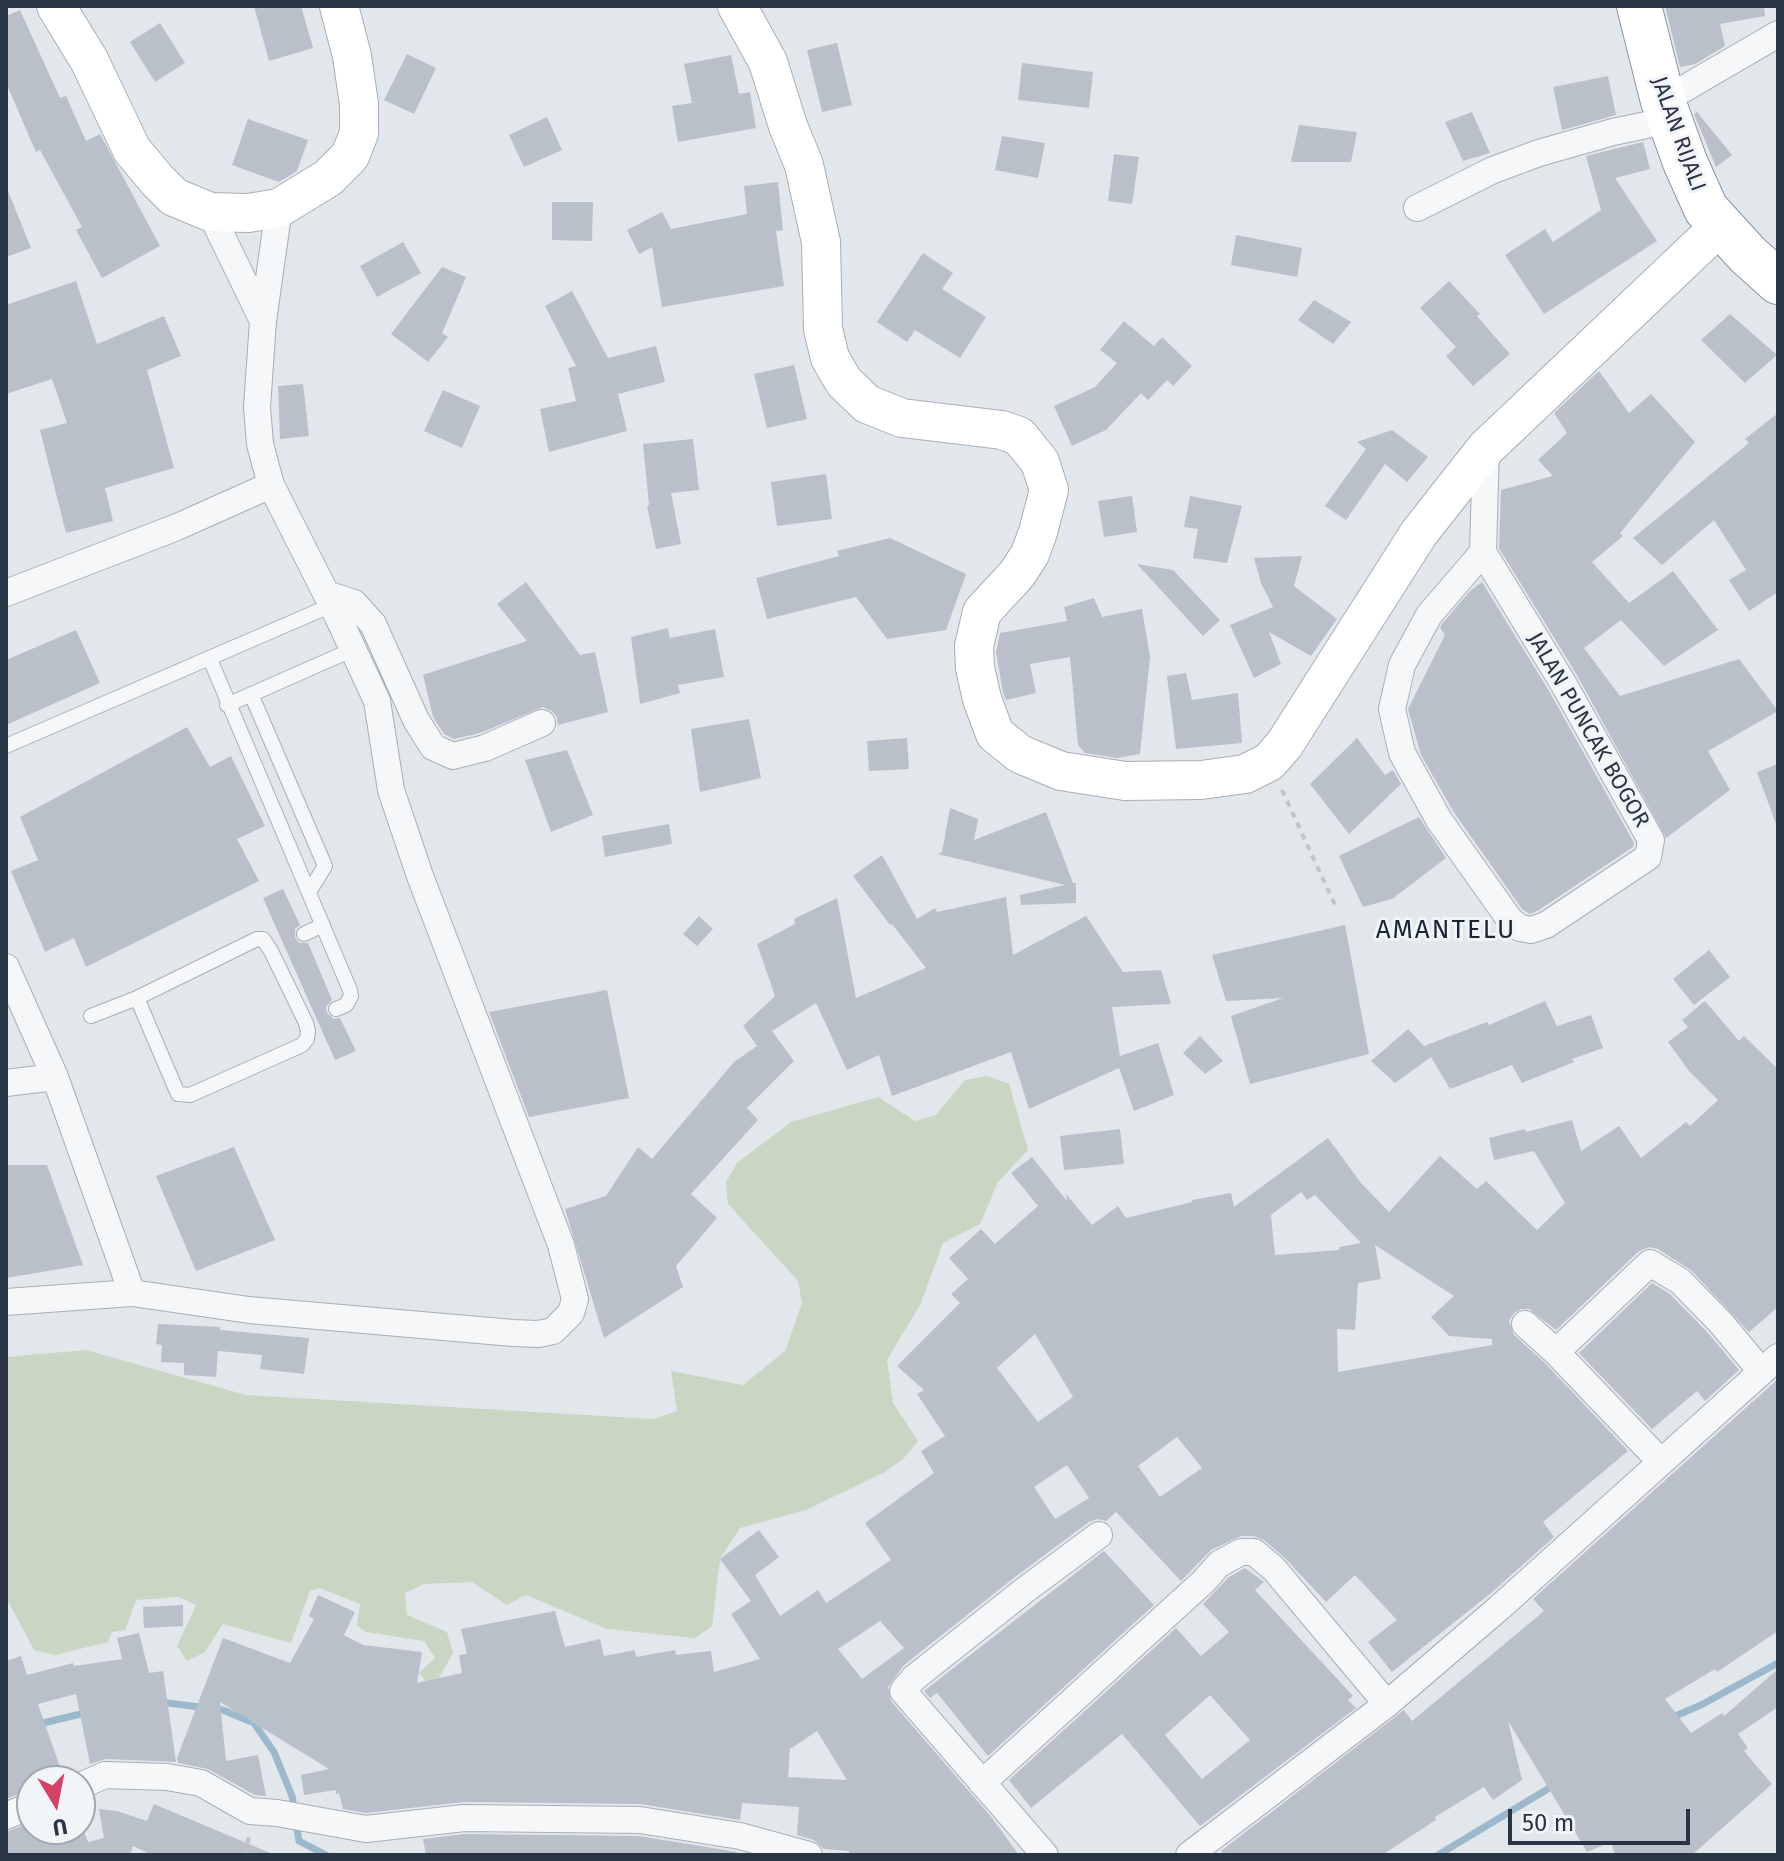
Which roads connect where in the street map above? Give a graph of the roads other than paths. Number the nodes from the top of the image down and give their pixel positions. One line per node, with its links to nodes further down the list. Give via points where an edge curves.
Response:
1 (56, 6): 9 (street, via 132,150 174,197)
2 (339, 6): 7 (street, via 352,56 359,133 350,156 328,178)
3 (737, 6): 13 (street, via 768,62 804,165 821,242 823,329 830,358 844,382 867,404 902,418 1019,436 1048,482 1030,554 988,603 974,646 982,699 995,734 1020,754 1061,771 1125,781 1238,776 1269,762 1419,533)
4 (1639, 6): 6 (highway, JALAN RIJALI)
5 (1778, 34): 6 (street)
6 (1667, 111): 8 (street, via 1493,170); 10 (highway, JALAN RIJALI, via 1706,209)
7 (279, 208): 9 (street); 12 (street)
8 (1417, 208)
9 (210, 212): 12 (street)
10 (1720, 226): 11 (highway, JALAN RIJALI); 13 (street)
11 (1778, 282)
12 (263, 321): 14 (street, via 257,407)
13 (1486, 448): 15 (street)
14 (271, 485): 16 (street); 17 (street)
15 (1483, 552): 15 (street, JALAN PUNCAK BOGOR, via 1651,840 1648,857 1531,930 1510,920 1439,820 1402,753 1392,709 1402,665 1429,615)
16 (6, 593)
17 (329, 599): 18 (street); 19 (lane); 22 (street, via 354,603 373,624 433,747 453,756)
18 (354, 649): 20 (lane); 33 (street, via 377,701 391,790 420,876 561,1245 575,1299 571,1313 553,1331 513,1333 249,1310)
19 (210, 659): 21 (lane); 23 (lane)
20 (251, 694): 21 (lane); 24 (lane, via 325,866)
21 (227, 705): 24 (lane)
22 (542, 723)
23 (6, 746)
24 (309, 892): 25 (lane)
25 (323, 925): 26 (lane); 29 (lane, via 351,996)
26 (304, 934)
27 (6, 967): 31 (street)
28 (137, 998): 28 (lane, via 263,939 277,948 311,1021 302,1045 184,1095 178,1094); 30 (lane)
29 (336, 1009)
30 (91, 1016)
31 (55, 1077): 32 (street); 33 (street)
32 (6, 1083)
33 (132, 1293): 34 (street)
34 (6, 1302)
35 (1525, 1324): 36 (street)
36 (1556, 1352): 37 (street, via 1650,1263 1680,1281); 38 (street)
37 (1770, 1364): 38 (street)
38 (1661, 1462): 40 (street)
39 (1099, 1535): 42 (street, via 903,1691)
40 (1387, 1704): 42 (street, via 1274,1569 1254,1552 1241,1552 1219,1564); 45 (street)
41 (96, 1779): 43 (street, via 156,1775 201,1783 250,1811 366,1829 464,1818 640,1820 740,1836)
42 (982, 1783): 44 (street)
43 (809, 1855)
44 (1045, 1855)
45 (1189, 1855)

